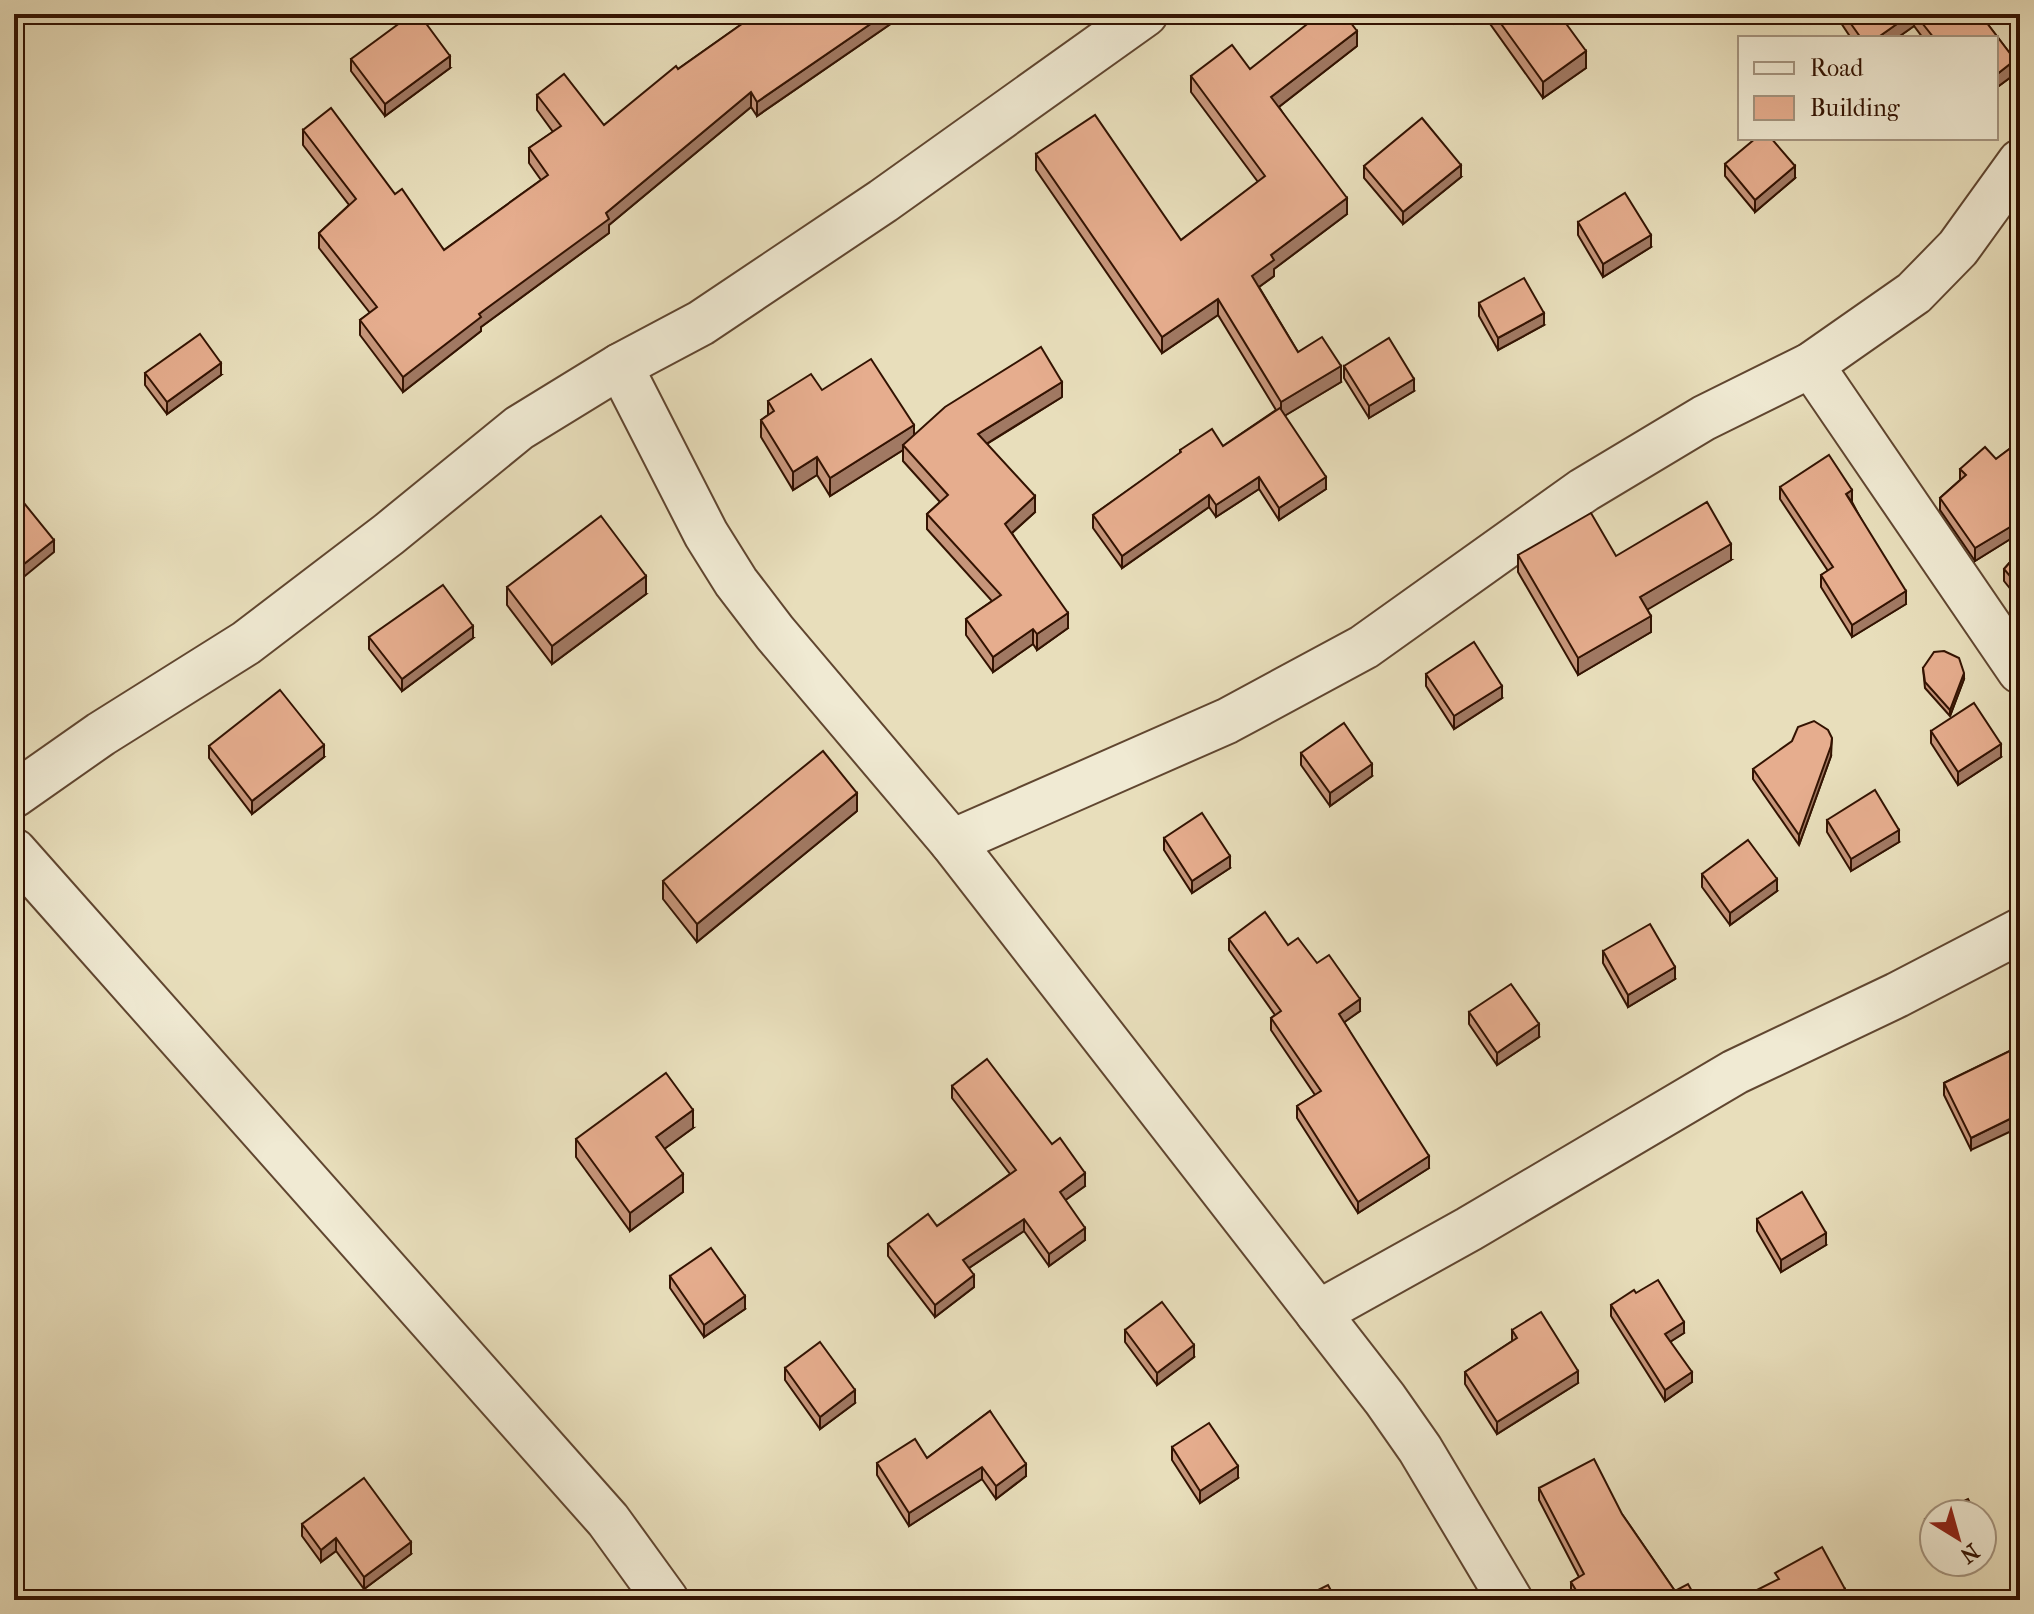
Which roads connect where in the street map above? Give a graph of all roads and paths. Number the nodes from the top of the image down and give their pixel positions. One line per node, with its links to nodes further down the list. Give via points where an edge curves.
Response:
1 (1145, 14): 4 (street, via 883,201 701,323)
2 (2020, 162): 3 (street, via 1958,248 1914,293)
3 (1811, 365): 5 (street); 7 (street, via 1704,418 1584,490 1364,647 1227,721)
4 (620, 366): 6 (street, via 519,428 246,643); 7 (street, via 736,582)
5 (2020, 671)
6 (14, 795)
7 (952, 842): 10 (street)
8 (14, 851): 11 (street, via 608,1520)
9 (2020, 931): 10 (street, via 1735,1072)
10 (1318, 1313): 12 (street, via 1420,1449)
11 (666, 1600)
12 (1510, 1600)

